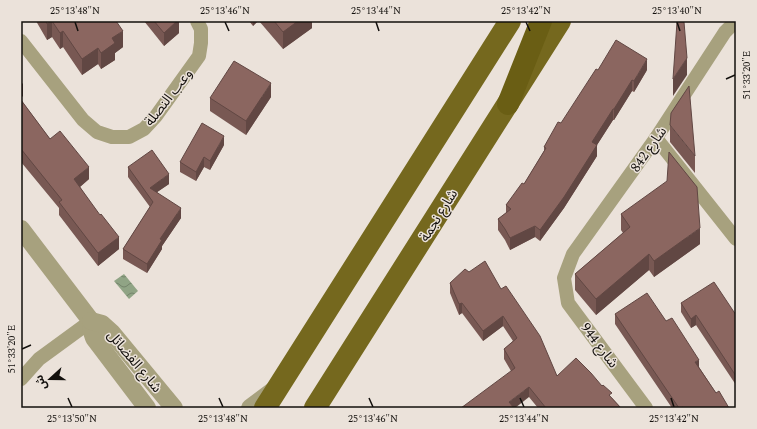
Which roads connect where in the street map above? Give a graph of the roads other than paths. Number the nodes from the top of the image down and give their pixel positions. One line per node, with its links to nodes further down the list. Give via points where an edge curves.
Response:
1 (197, 21): 6 (street, وعب النصلة, via 201,29 199,56 156,116 144,129 129,137 112,137 97,132 84,120)
2 (510, 21): 14 (main road)
3 (541, 21): 7 (highway)
4 (560, 21): 7 (main road, شارع نجمة)
5 (736, 21): 8 (street, شارع 842, via 725,32)
6 (21, 41)
7 (508, 104): 19 (main road, شارع نجمة)
8 (656, 138): 10 (street); 11 (street, شارع 842, via 573,254)
9 (21, 229): 12 (street, شارع الفضائل)
10 (736, 239)
11 (564, 278): 20 (street, شارع 944, via 568,303)
12 (91, 321): 13 (street, via 39,359); 15 (street, شارع الفضائل, via 94,338); 16 (street, شارع الفضائل, via 102,324 112,333)
13 (21, 379)
14 (278, 387): 17 (street); 18 (main road)
15 (146, 408)
16 (174, 408)
17 (250, 408)
18 (265, 408)
19 (315, 408)
20 (646, 408)

